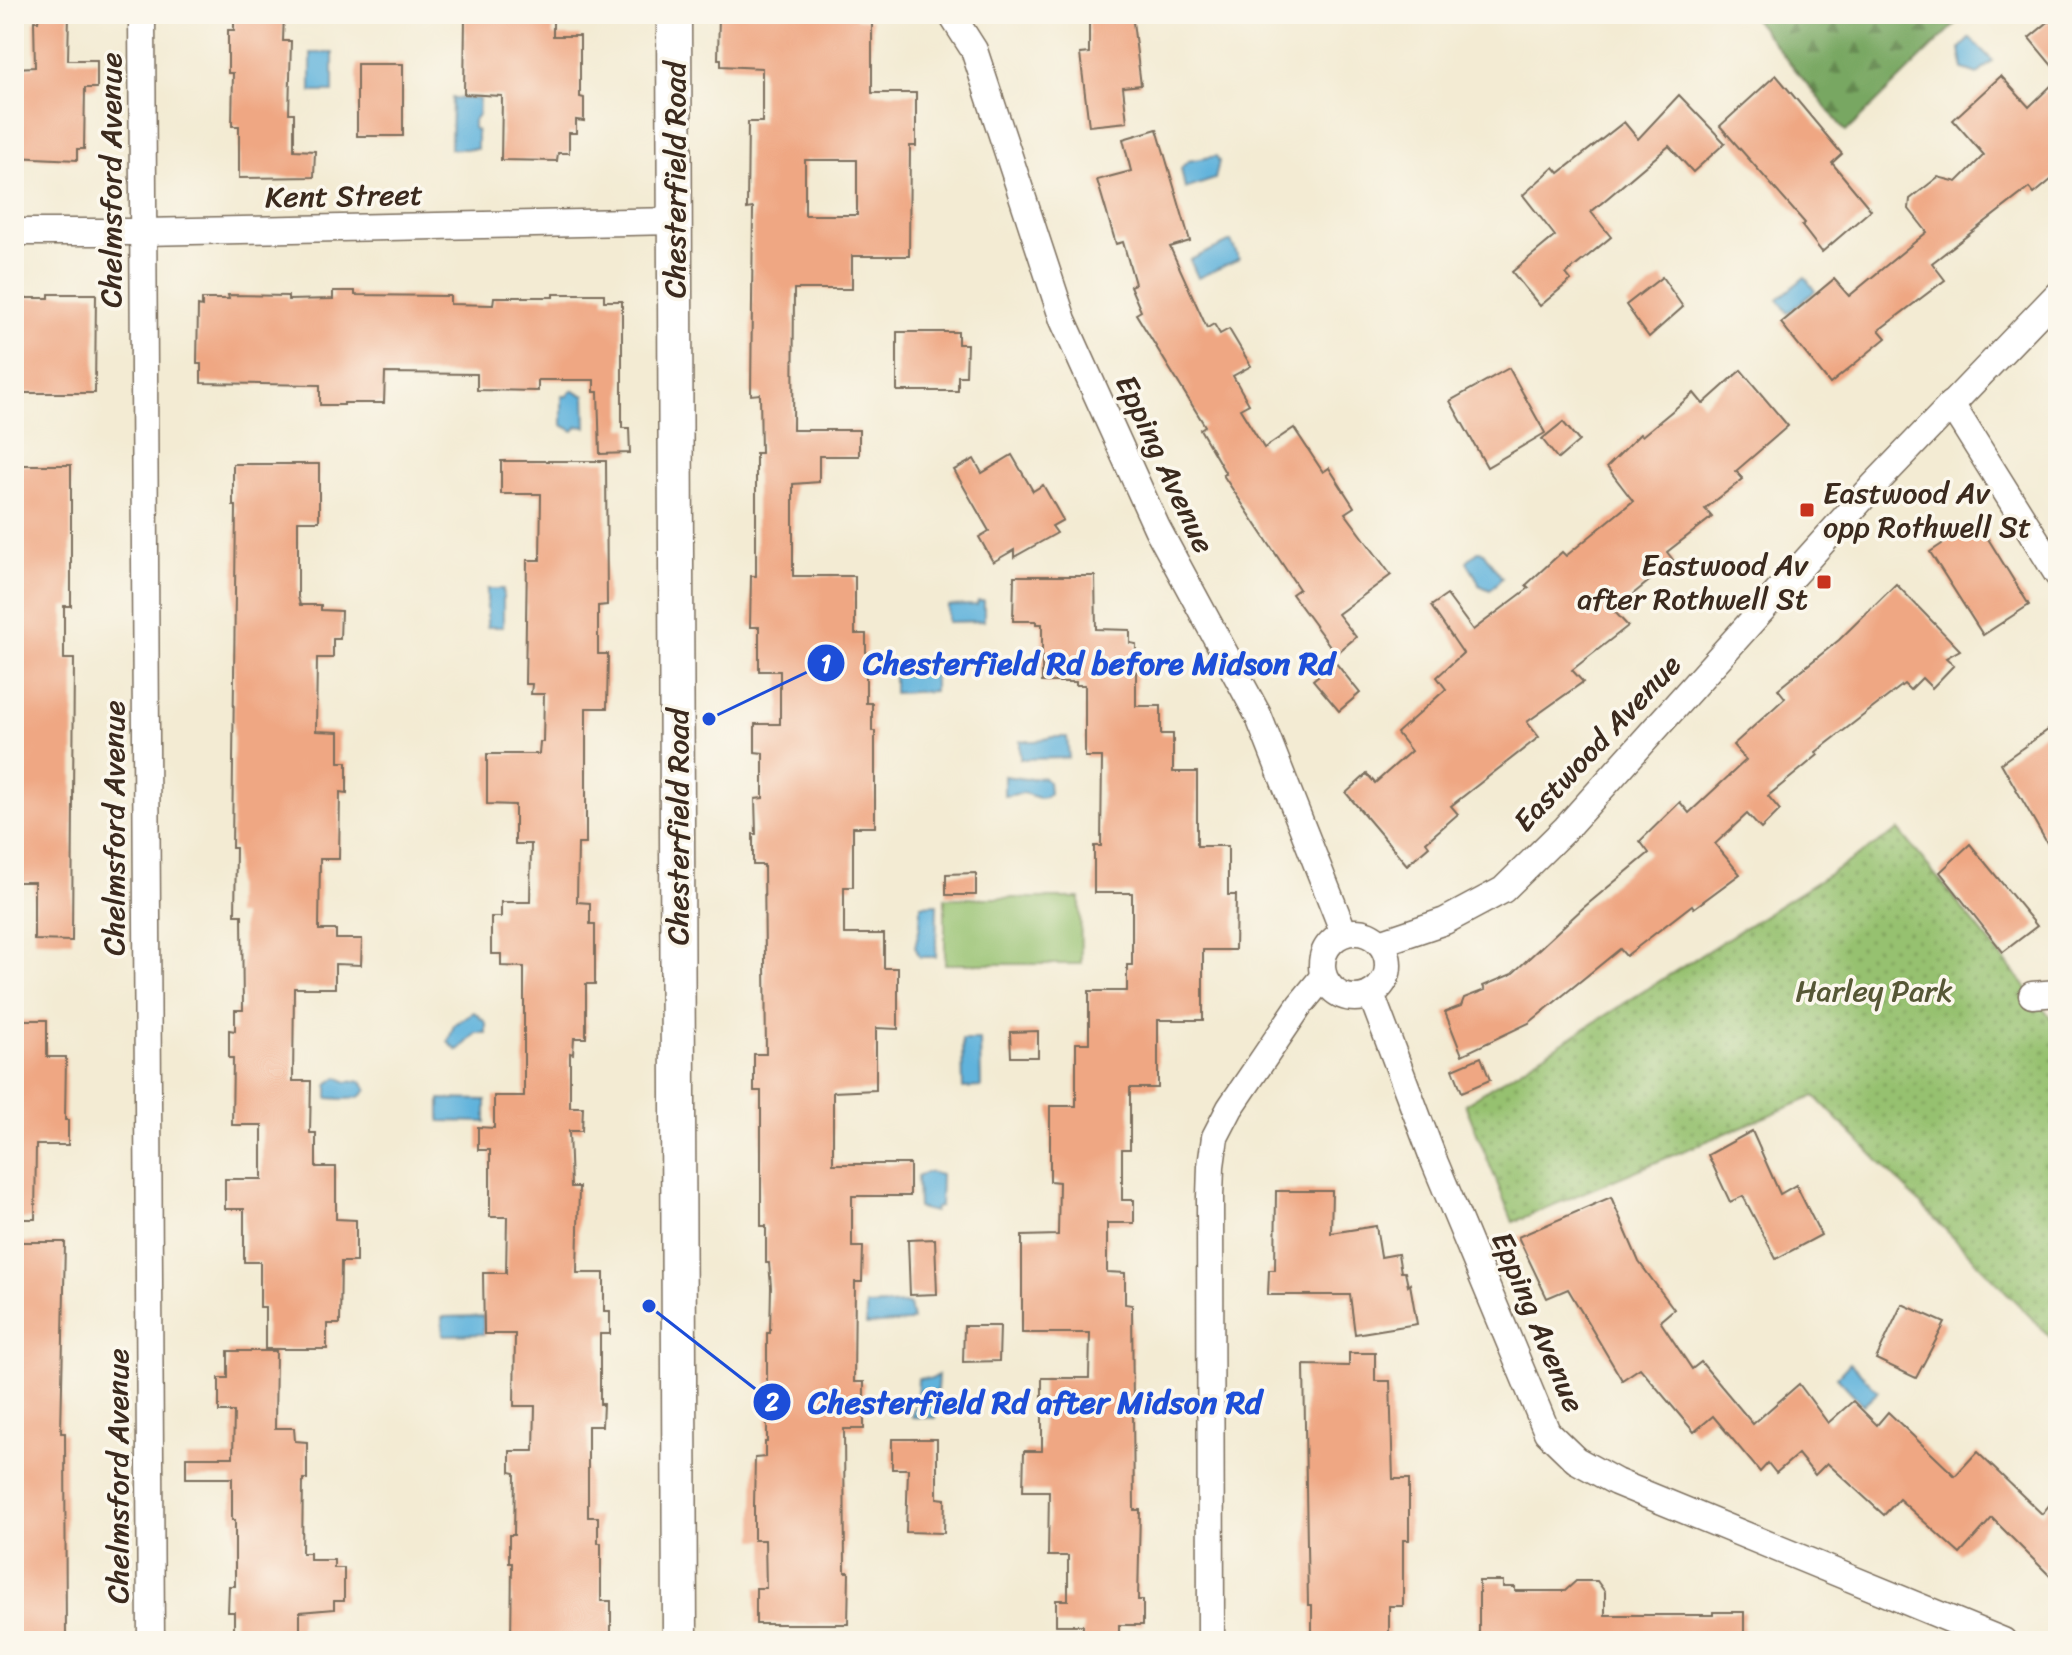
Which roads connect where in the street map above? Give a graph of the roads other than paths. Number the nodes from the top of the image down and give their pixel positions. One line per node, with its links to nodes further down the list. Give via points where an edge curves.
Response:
1 (142, 14): 6 (street, Chelmsford Avenue)
2 (674, 14): 4 (street, Chesterfield Road)
3 (951, 14): 10 (street, Epping Avenue, via 974,50 1063,320 1157,528 1258,715)
4 (675, 221): 6 (street, Kent Street); 15 (street, Chesterfield Road)
5 (14, 232): 6 (street, Kent Street)
6 (143, 232): 14 (street, Chelmsford Avenue)
7 (2058, 294): 8 (street, Eastwood Avenue)
8 (1951, 404): 9 (street); 11 (street, Eastwood Avenue, via 1566,828 1503,890 1445,921)
9 (2058, 575)
10 (1344, 933): 11 (street, via 1363,933); 12 (street, via 1334,938 1323,956)
11 (1380, 943): 13 (street, via 1387,971)
12 (1323, 977): 13 (street, via 1349,998); 16 (street, via 1215,1137 1210,1197)
13 (1371, 994): 17 (street, Epping Avenue, via 1547,1432 1576,1460 1616,1482)
14 (151, 1641)
15 (680, 1641)
16 (1211, 1641)
17 (2003, 1641)

